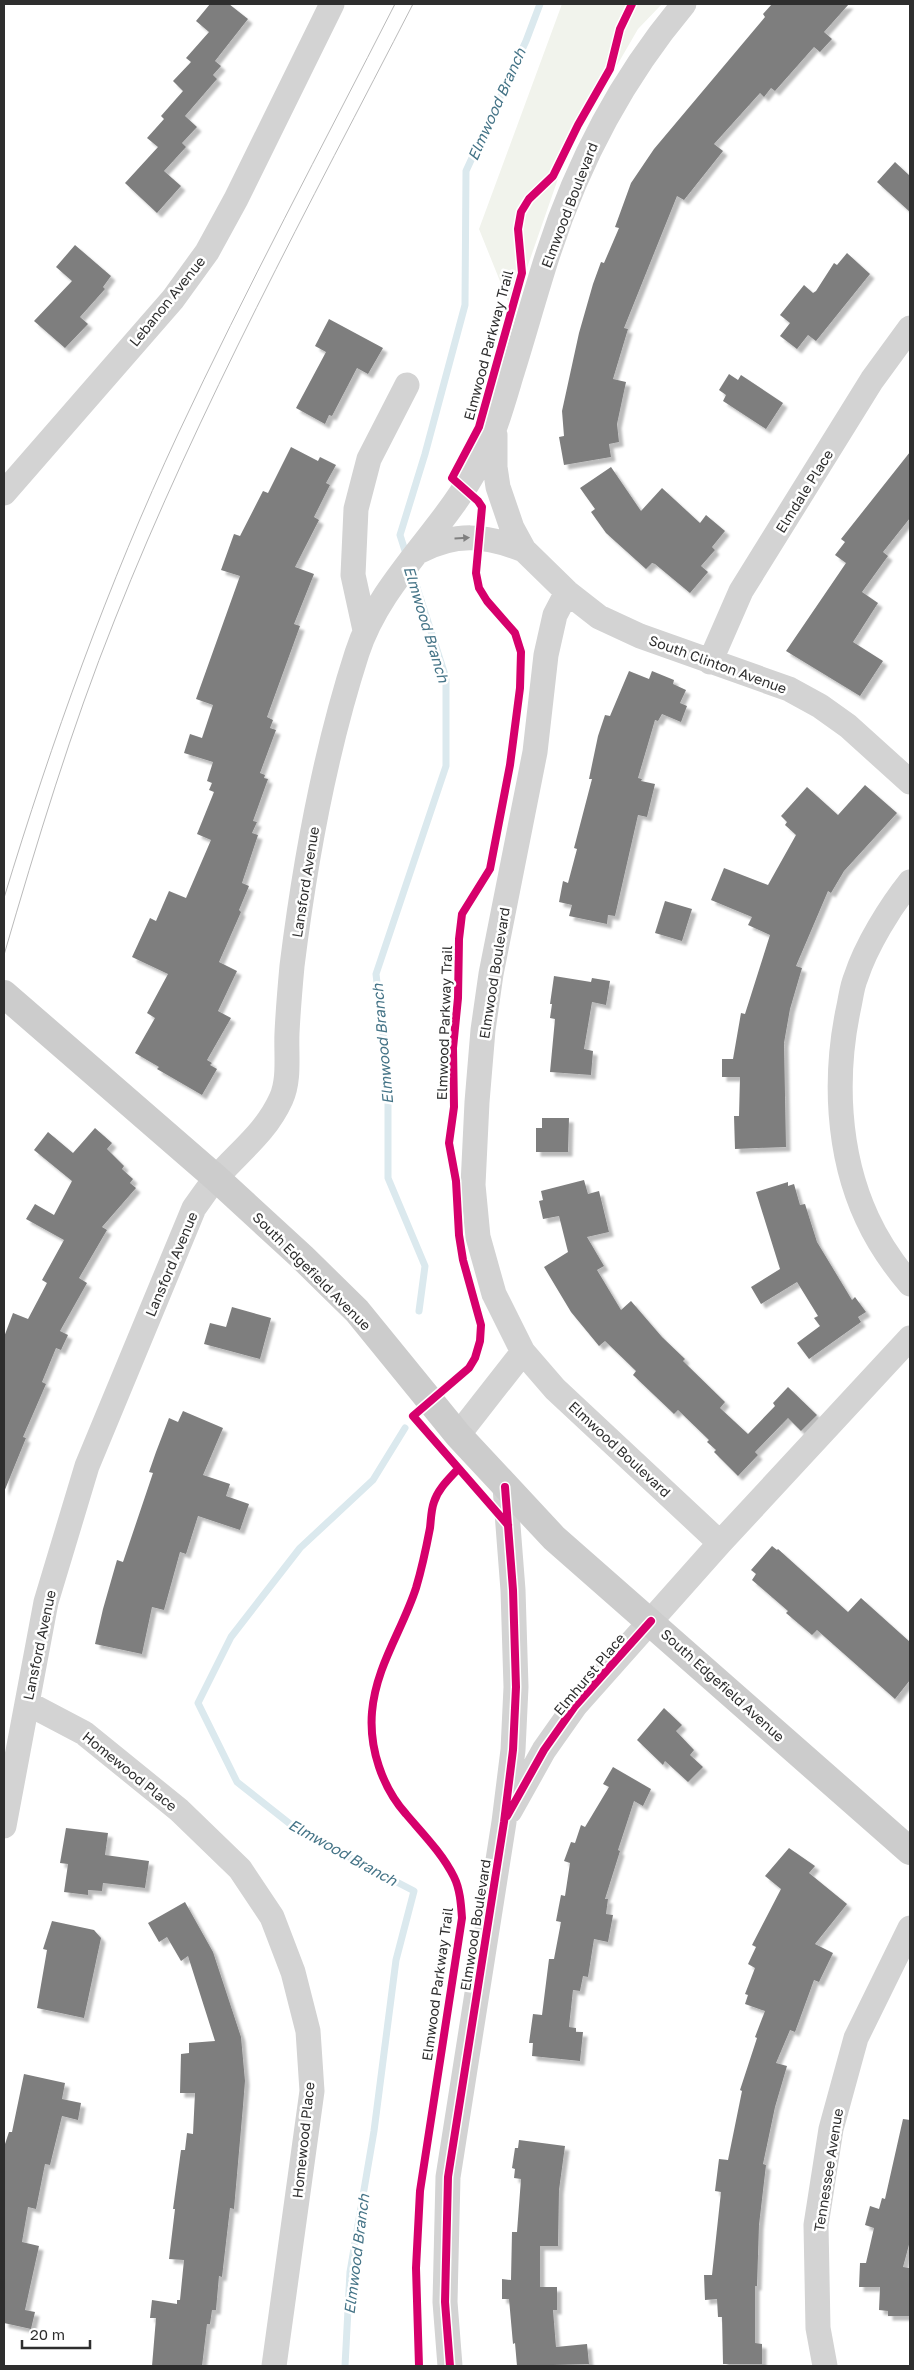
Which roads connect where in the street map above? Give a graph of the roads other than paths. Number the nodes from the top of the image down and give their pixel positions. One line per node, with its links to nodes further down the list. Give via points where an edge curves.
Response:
1 (332, 4): 6 (street, Lebanon Avenue, via 207,252 172,299)
2 (684, 4): 5 (street, Elmwood Boulevard, via 636,66 612,104 573,185 549,251)
3 (910, 328): 11 (street, Elmdale Place, via 872,380 741,591)
4 (407, 385): 10 (street, via 369,459 356,510 353,575)
5 (496, 427): 7 (street, Elmwood Boulevard, via 498,487 512,528); 8 (street, Elmwood Boulevard, via 465,489)
6 (4, 493)
7 (524, 550): 8 (street, one-way to 7, via 461,537 493,540); 9 (street, South Clinton Avenue)
8 (416, 553): 10 (street, Lansford Avenue)
9 (567, 592): 11 (street, South Clinton Avenue, via 599,617); 18 (street, Elmwood Boulevard, via 555,615 546,655 535,752 491,974 477,1102 473,1185 478,1237 494,1294)
10 (365, 630): 15 (street, Lansford Avenue, via 321,786 302,886 290,985 287,1071 282,1096 265,1127)
11 (710, 662): 12 (street, South Clinton Avenue, via 790,689 820,706 848,726)
12 (910, 782)
13 (910, 882): 16 (street, via 890,906 856,977 844,1030 840,1068 841,1116 849,1166 866,1217 889,1258)
14 (4, 994): 15 (street, South Edgefield Avenue)
15 (216, 1178): 19 (street, South Edgefield Avenue, via 357,1311); 23 (street, Lansford Avenue, via 194,1208 87,1466 46,1602)
16 (910, 1284)
17 (910, 1338): 21 (street, Elmhurst Place)
18 (523, 1352): 19 (street); 21 (street, Elmwood Boulevard, via 555,1389)
19 (458, 1435): 20 (street, South Edgefield Avenue)
20 (505, 1487): 22 (street, South Edgefield Avenue, via 554,1538); 24 (street, Elmwood Boulevard, via 516,1687 513,1750)
21 (720, 1543): 22 (street, Elmhurst Place)
22 (651, 1621): 24 (street, Elmhurst Place, via 575,1706 544,1750); 26 (street, South Edgefield Avenue)
23 (27, 1703): 25 (street, Lansford Avenue); 28 (street, Homewood Place, via 84,1733 179,1810 240,1869 272,1917 293,1972 308,2031 312,2091)
24 (504, 1822): 29 (street, Elmwood Boulevard, via 448,2177 445,2302)
25 (4, 1826)
26 (910, 1851)
27 (910, 1928): 30 (street, Tennessee Avenue, via 856,2038 831,2129 816,2224 818,2328)
28 (274, 2366)
29 (450, 2366)
30 (825, 2366)

